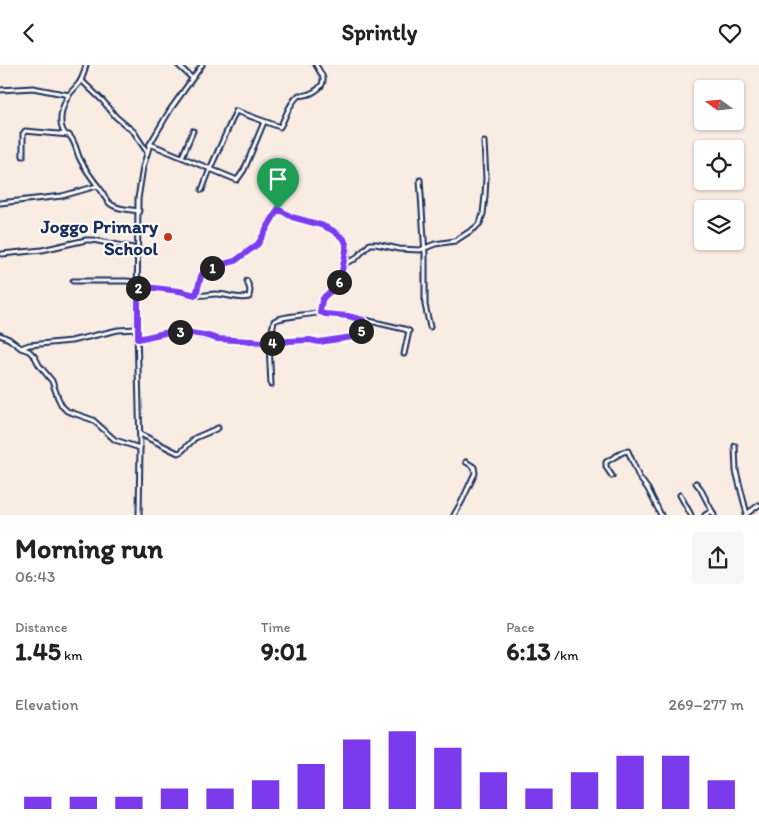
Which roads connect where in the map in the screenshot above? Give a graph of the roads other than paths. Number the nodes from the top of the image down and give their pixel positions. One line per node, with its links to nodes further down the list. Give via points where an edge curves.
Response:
1 (86, 65): 6 (street)
2 (178, 65): 5 (street)
3 (202, 65): 5 (street)
4 (316, 65): 9 (street, via 324,81 319,89 306,96 298,95 280,127)
5 (192, 77): 13 (street)
6 (81, 80): 8 (street); 14 (street, via 134,132)
7 (0, 90): 8 (street, via 33,88)
8 (69, 95): 11 (street, via 61,117 61,129)
9 (264, 122): 17 (street, via 237,180); 17 (street, via 236,110)
10 (193, 131): 16 (street)
11 (65, 135): 15 (street, via 25,131); 20 (street, via 72,139)
12 (484, 142): 26 (street, via 486,178 480,223 455,241)
13 (150, 144): 14 (street); 16 (street)
14 (147, 152): 24 (street, via 138,199)
15 (23, 156)
16 (182, 157): 17 (street)
17 (210, 169): 21 (street)
18 (420, 180): 26 (street)
19 (284, 185): 23 (street)
20 (97, 186): 22 (street, via 62,196); 24 (street, via 111,205)
21 (202, 189)
22 (0, 203)
23 (278, 209): 28 (street, via 332,230 344,239); 33 (street, via 258,244 235,261 203,273)
24 (139, 211): 25 (street)
25 (138, 249): 27 (street, via 86,240 42,250); 30 (street)
26 (425, 249): 28 (street, via 370,245 355,259); 36 (street, via 425,305)
27 (2, 254)
28 (344, 263): 34 (street, via 340,281 322,300)
29 (72, 281): 30 (street)
30 (138, 281): 32 (street)
31 (247, 281): 33 (street, via 250,295 245,299 218,294)
32 (138, 286): 33 (street); 37 (street)
33 (196, 295)
34 (320, 312): 35 (street); 40 (street, via 274,321)
35 (363, 320): 40 (street, via 359,336 319,342); 42 (street, via 409,331)
36 (430, 327)
37 (138, 329): 39 (street); 41 (street)
38 (0, 335): 41 (street)
39 (138, 339): 40 (street, via 184,332 218,339); 45 (street)
40 (269, 343): 43 (street)
41 (21, 348): 47 (street, via 35,357 67,411 93,421 115,440)
42 (404, 354)
43 (271, 385)
44 (218, 428): 45 (street, via 195,438 178,453)
45 (140, 434): 47 (street)
46 (735, 446): 54 (street, via 736,471)
47 (140, 448): 55 (street)
48 (466, 462): 56 (street, via 475,471)
49 (612, 477): 57 (street, via 606,462 628,451)
50 (696, 483): 53 (street)
51 (680, 495): 58 (street)
52 (759, 505): 54 (street)
53 (713, 513): 59 (street)
54 (746, 514)
55 (139, 515)
56 (454, 515)
57 (661, 515)
58 (691, 515)
59 (705, 515)

